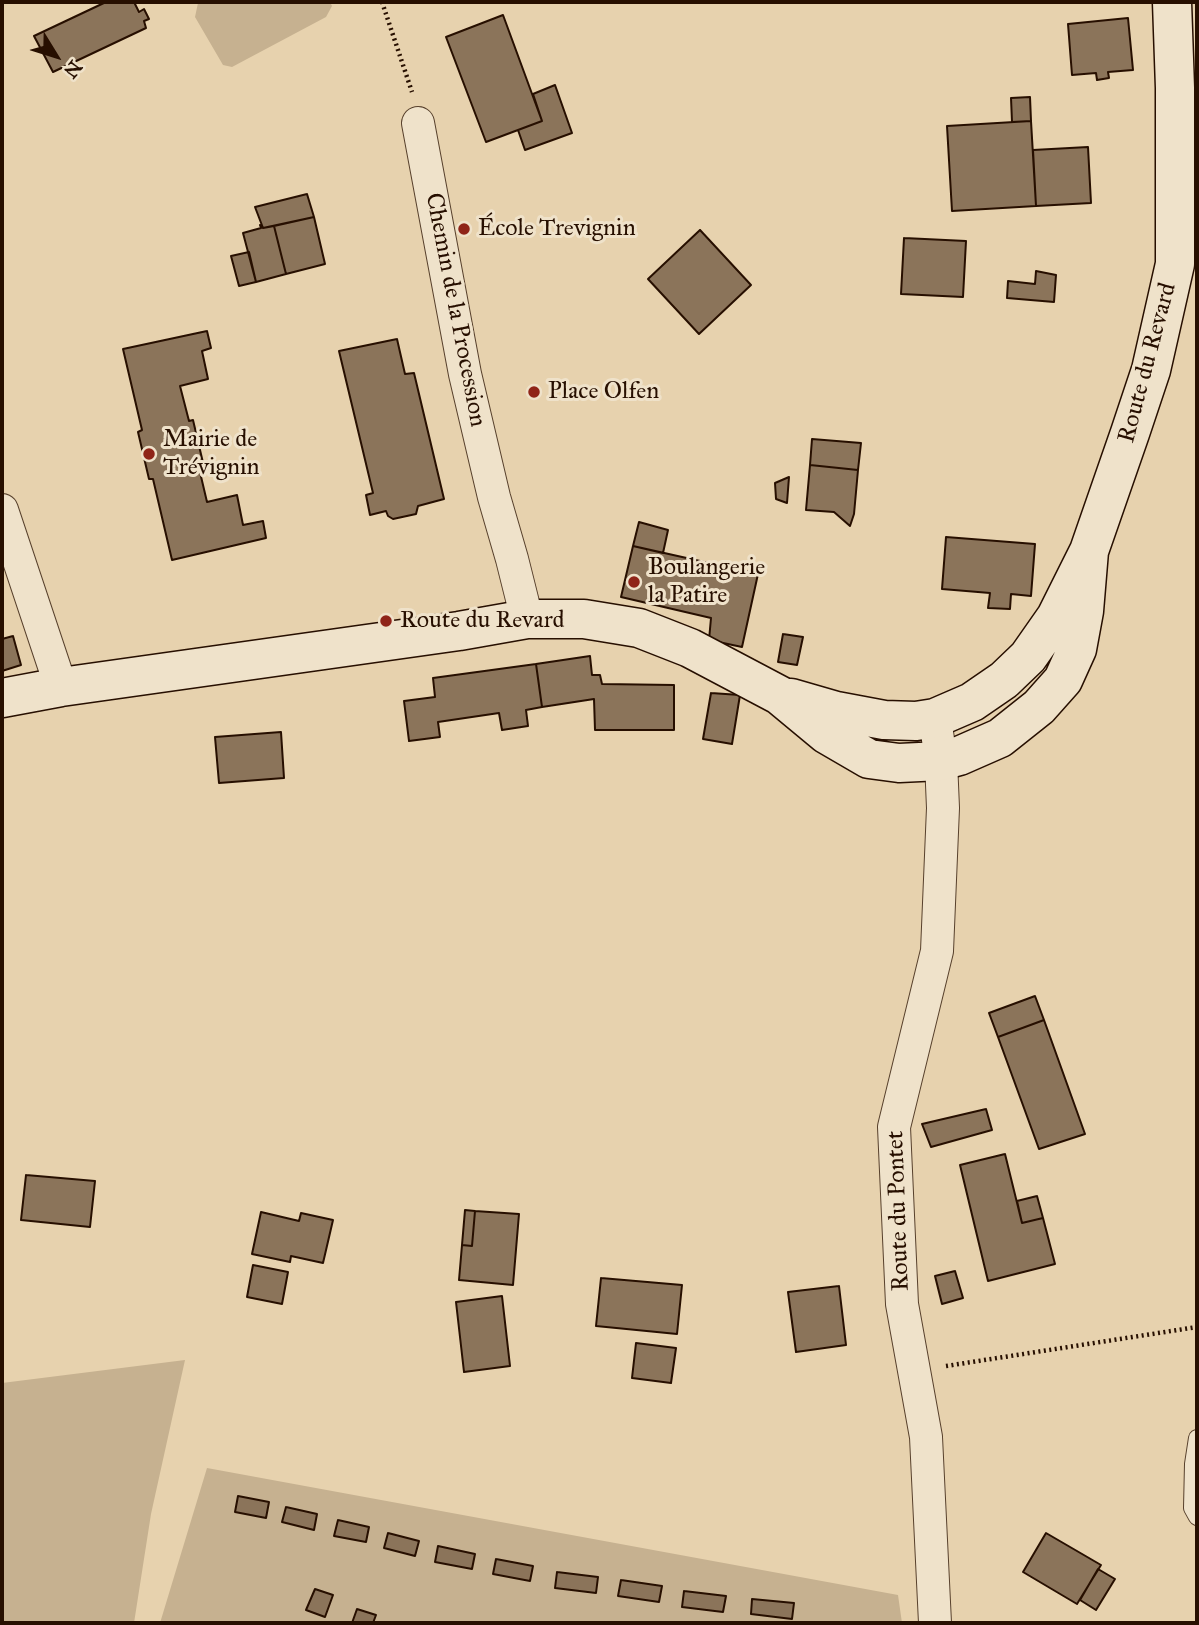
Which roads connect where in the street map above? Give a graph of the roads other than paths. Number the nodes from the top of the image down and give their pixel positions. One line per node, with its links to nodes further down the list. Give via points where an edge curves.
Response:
1 (1172, 2): 4 (main road, Route du Revard, via 1175,264 1151,370)
2 (418, 123): 5 (street, Chemin de la Procession, via 465,374)
3 (2, 510): 6 (street)
4 (1089, 551): 9 (main road, Route du Revard, via 1056,617 1028,657 972,702); 10 (main road, Route du Revard, via 1077,649 1063,680 1039,707 1000,738)
5 (527, 619): 6 (main road, Route du Revard); 7 (main road, Route du Revard, via 584,619 639,628 690,648)
6 (61, 687): 8 (main road, Route du Revard)
7 (779, 695): 9 (main road, Route du Revard, via 884,720); 10 (main road, Route du Revard, via 826,734 869,759)
8 (2, 698)
9 (935, 718): 10 (street, Route du Pontet)
10 (941, 761): 13 (street, Route du Pontet, via 937,951 894,1127 902,1304 926,1437)
11 (1197, 1438): 12 (lane, via 1192,1508)
12 (1197, 1517)
13 (935, 1623)

